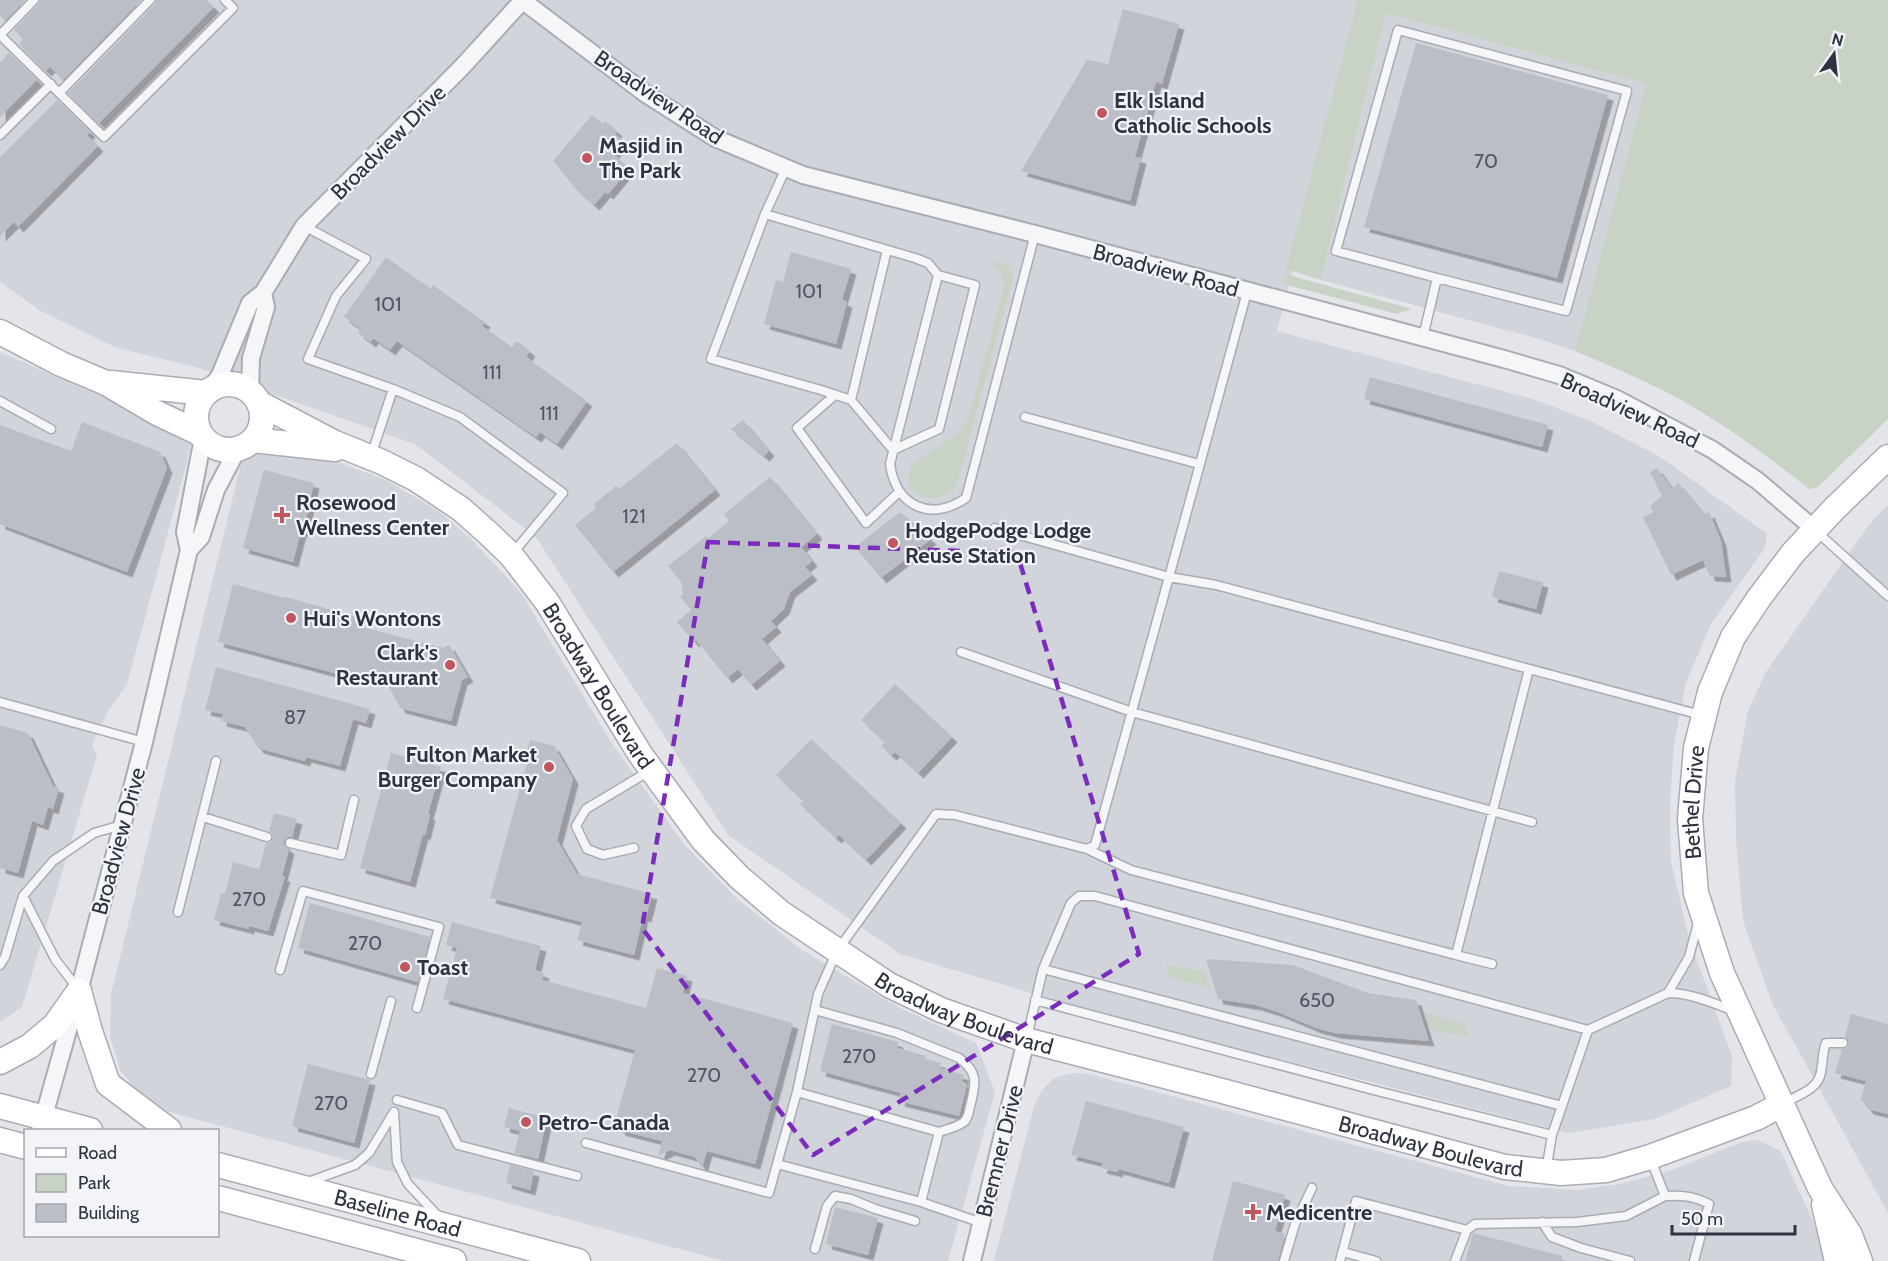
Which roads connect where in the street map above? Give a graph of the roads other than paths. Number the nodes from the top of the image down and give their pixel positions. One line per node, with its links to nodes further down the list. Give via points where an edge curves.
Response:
1 (34, 0): 5 (lane)
2 (150, 0): 7 (lane)
3 (225, 0): 7 (lane, via 233,8 104,137)
4 (523, 0): 9 (street, Broadview Road, via 646,94 714,138); 11 (street, Broadview Drive)
5 (1, 39): 6 (lane)
6 (51, 84): 7 (lane); 8 (lane)
7 (59, 93)
8 (0, 135)
9 (786, 168): 10 (lane); 12 (street, Broadview Road)
10 (765, 214): 13 (lane); 23 (lane, via 711,358)
11 (304, 226): 17 (street, Broadview Drive); 21 (lane, via 366,259 336,296 308,359)
12 (1035, 234): 16 (street, Broadview Road); 35 (lane, via 966,498 939,510 924,509)
13 (887, 250): 14 (lane, via 928,263); 25 (lane)
14 (938, 275): 31 (lane); 31 (lane, via 975,285 939,429)
15 (1437, 278): 15 (lane, via 1336,251 1398,30 1627,91 1566,311); 19 (lane)
16 (1247, 292): 19 (street, Broadview Road); 34 (lane)
17 (263, 293): 22 (street, Broadview Drive, via 250,303 220,375); 24 (street, via 266,307 251,358)
18 (0, 332): 20 (street)
19 (1423, 337): 37 (street, Broadview Road, via 1559,375 1619,400 1713,450 1758,481)
20 (106, 383): 22 (street); 29 (street)
21 (393, 388): 32 (lane); 39 (lane, via 460,417 563,494)
22 (208, 391): 24 (street, via 235,385); 29 (street, via 196,412)
23 (836, 395): 25 (lane); 35 (lane, via 797,428 866,523)
24 (255, 398): 30 (street, via 262,419 260,428); 32 (street, Broadway Boulevard, via 305,428)
25 (851, 400): 31 (lane)
26 (0, 401): 28 (lane)
27 (1025, 417): 34 (lane)
28 (51, 429)
29 (201, 435): 30 (street, via 215,448 226,451); 38 (street, Broadview Drive, via 185,532)
30 (245, 445): 32 (street, Broadway Boulevard, via 267,440); 38 (street, Broadview Drive, via 216,490 201,537)
31 (893, 450): 35 (lane, via 892,478)
32 (363, 454): 39 (street, Broadway Boulevard, via 416,479 461,509)
33 (1888, 457): 37 (street, Bethel Drive)
34 (1199, 464): 40 (lane)
35 (899, 492)
36 (995, 528): 40 (lane)
37 (1814, 529): 41 (lane); 46 (street, Bethel Drive, via 1778,571 1733,637)
38 (189, 550): 47 (street, Broadview Drive)
39 (511, 555): 49 (street, Broadway Boulevard, via 547,602)
40 (1169, 577): 43 (lane, via 1216,585); 45 (lane)
41 (1888, 597)
42 (961, 652): 45 (lane)
43 (1529, 669): 46 (lane); 51 (lane)
44 (0, 702): 47 (lane)
45 (1132, 712): 51 (lane); 58 (lane, via 1095,845)
46 (1704, 716): 60 (street, Bethel Drive, via 1696,748 1690,819 1696,892)
47 (144, 742): 54 (street, Broadview Drive)
48 (216, 761): 52 (lane)
49 (651, 770): 57 (lane, via 586,808 576,826 587,849 603,855); 62 (street, Broadway Boulevard, via 703,840 739,877 781,913)
50 (354, 800): 56 (lane, via 341,855)
51 (1494, 812): 53 (lane); 63 (lane)
52 (203, 817): 55 (lane); 61 (lane)
53 (1532, 822)
54 (122, 825): 59 (lane, via 94,832 53,861); 68 (street, Broadview Drive)
55 (267, 837)
56 (290, 843)
57 (634, 848)
58 (1087, 849): 62 (lane, via 955,815 936,814); 63 (lane, via 1131,870)
59 (23, 896): 65 (lane); 68 (lane, via 55,959)
60 (1702, 911): 69 (lane, via 1689,957); 74 (street, Bethel Drive)
61 (178, 912)
62 (837, 951): 73 (lane); 76 (street, Broadway Boulevard, via 889,985 941,1010)
63 (1456, 955): 64 (lane)
64 (1492, 964)
65 (0, 965)
66 (1043, 969): 70 (lane); 75 (lane, via 1071,903 1079,896 1095,896); 84 (lane)
67 (280, 970): 72 (lane, via 303,891 440,927)
68 (79, 991): 78 (street, via 55,1025 30,1046); 85 (street, Broadview Drive); 87 (street, via 108,1084)
69 (1668, 993): 74 (lane, via 1698,998); 75 (lane)
70 (1035, 1000): 76 (lane); 89 (lane)
71 (391, 1001): 79 (lane)
72 (417, 1008)
73 (815, 1010): 80 (lane); 88 (lane, via 897,1033 968,1064 975,1084 967,1118)
74 (1740, 1014): 82 (street, Bethel Drive)
75 (1588, 1030): 84 (lane)
76 (1026, 1040): 96 (street, Broadway Boulevard, via 1505,1167); 106 (street, Bremner Drive)
77 (1843, 1043): 82 (lane, via 1826,1043 1814,1087)
78 (0, 1062)
79 (371, 1074)
80 (797, 1092): 88 (lane); 94 (lane)
81 (397, 1100): 97 (lane, via 442,1113 458,1145)
82 (1781, 1105): 93 (street, Broadway Boulevard); 100 (street, Bethel Drive)
83 (0, 1106): 85 (street)
84 (1562, 1106): 89 (lane)
85 (42, 1124): 86 (street)
86 (76, 1129)
87 (166, 1129)
88 (939, 1132): 103 (lane)
89 (1552, 1135): 96 (lane)
90 (0, 1140): 92 (street)
91 (586, 1143): 94 (lane, via 769,1194)
92 (24, 1146)
93 (1650, 1157): 96 (street, Broadway Boulevard, via 1606,1170); 101 (lane)
94 (777, 1164): 103 (lane)
95 (219, 1165): 98 (street, Baseline Road)
96 (1546, 1171)
97 (577, 1176)
98 (297, 1186): 107 (street, Baseline Road); 107 (lane, via 355,1165 369,1153 394,1112 398,1162 408,1184)
99 (1312, 1188): 114 (lane)
100 (1820, 1188): 119 (street, Bethel Drive); 120 (street, Bethel Drive, via 1850,1235)
101 (1665, 1196): 105 (lane, via 1626,1216); 118 (lane, via 1684,1195 1709,1204)
102 (219, 1198): 111 (street, Baseline Road)
103 (921, 1202): 106 (lane)
104 (915, 1221): 109 (lane, via 835,1196 827,1206)
105 (1542, 1222): 108 (lane, via 1475,1224); 117 (lane, via 1552,1237)
106 (982, 1223): 113 (street, Bremner Drive)
107 (447, 1226): 112 (street, Baseline Road)
108 (1467, 1230): 110 (lane, via 1356,1201); 116 (lane)
109 (815, 1250)
110 (1342, 1257): 115 (lane)
111 (454, 1261)
112 (578, 1261)
113 (972, 1261)
114 (1284, 1261)
115 (1376, 1261)
116 (1455, 1261)
117 (1630, 1261)
118 (1694, 1261)
119 (1837, 1261)
120 (1860, 1261)

